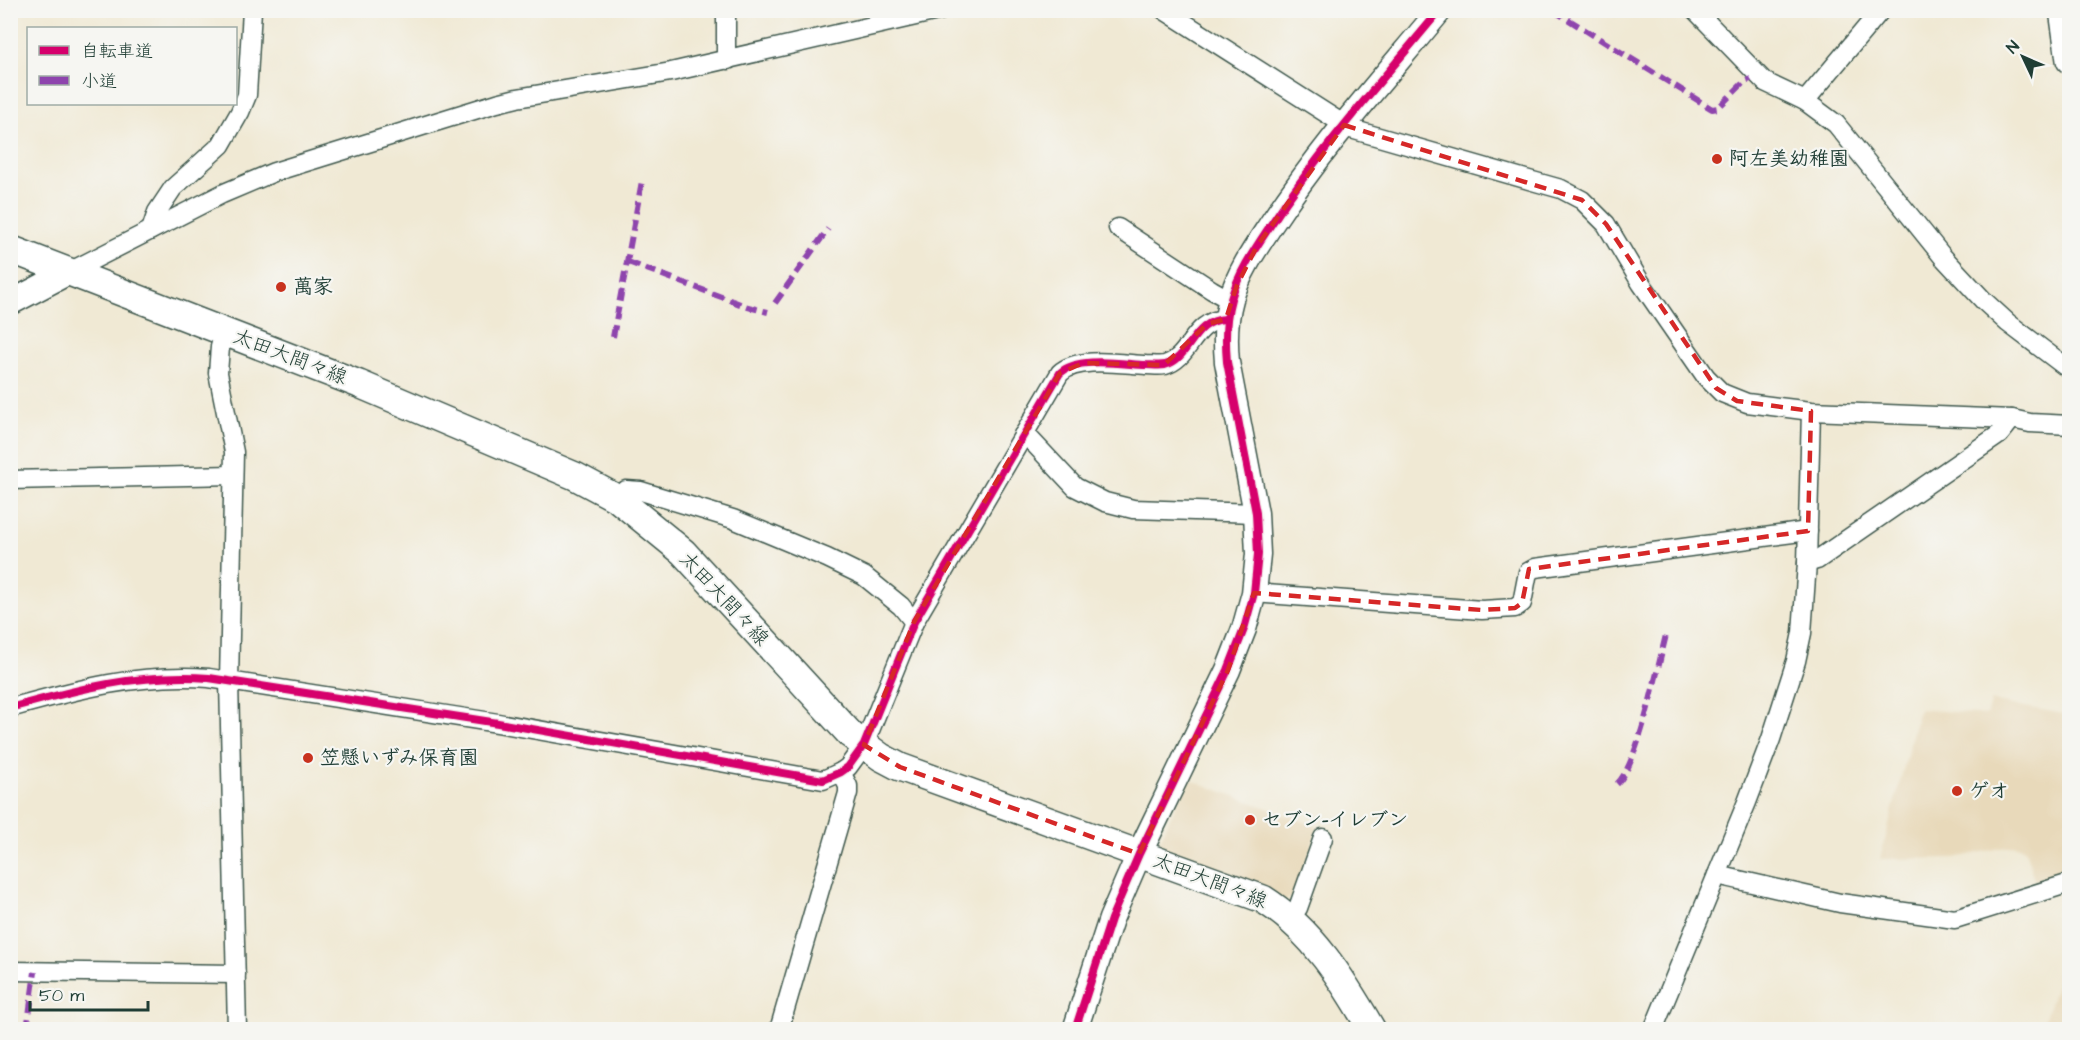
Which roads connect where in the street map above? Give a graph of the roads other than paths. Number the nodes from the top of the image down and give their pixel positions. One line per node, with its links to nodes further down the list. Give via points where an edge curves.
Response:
1 (252, 10): 14 (street, via 247,95 240,112 221,145 173,188 157,212)
2 (726, 10): 9 (street)
3 (942, 10): 9 (street)
4 (1164, 10): 12 (street)
5 (1440, 10): 12 (street)
6 (1695, 10): 11 (street, via 1765,82)
7 (1881, 10): 11 (street)
8 (2063, 10): 10 (main road)
9 (728, 60): 14 (street, via 497,103 274,172)
10 (2070, 60)
11 (1805, 101): 20 (street, via 1836,124 1984,301)
12 (1344, 125): 18 (street, via 1291,194 1251,257); 21 (street, via 1561,189 1582,200 1606,224 1641,282 1716,388 1737,401)
13 (1118, 228): 18 (street, via 1221,295)
14 (152, 230): 16 (street)
15 (10, 249): 16 (main road, 太田大間々線)
16 (69, 272): 17 (street); 19 (main road, 太田大間々線)
17 (10, 303)
18 (1229, 308): 24 (street, via 1164,365 1083,363 1066,368); 28 (street, via 1227,362)
19 (225, 331): 25 (street, via 218,373 234,452); 27 (main road, 太田大間々線, via 565,471)
20 (2070, 370)
21 (1811, 411): 22 (street); 29 (street)
22 (2012, 419): 23 (street); 30 (street, via 2000,434 1817,560)
23 (2070, 425)
24 (1023, 435): 28 (street, via 1075,487 1105,502 1133,509); 32 (street)
25 (233, 475): 26 (street); 33 (street)
26 (10, 480)
27 (618, 499): 32 (street, via 626,490 641,491 775,535 864,576); 35 (main road, 太田大間々線, via 683,552)
28 (1256, 513): 31 (street, via 1258,554)
29 (1808, 531): 30 (street); 31 (street, via 1535,568 1528,572 1522,603 1515,608 1482,610)
30 (1807, 563): 39 (street, via 1796,661 1768,748)
31 (1254, 593): 38 (street, via 1228,670)
32 (914, 622): 35 (street)
33 (229, 681): 34 (street, via 146,678 93,686); 36 (street, via 823,780); 43 (street)
34 (10, 708)
35 (864, 745): 36 (street); 38 (main road, 太田大間々線, via 900,767)
36 (841, 772): 45 (street, via 848,793)
37 (1323, 838): 41 (street, via 1298,908)
38 (1139, 854): 41 (main road, 太田大間々線, via 1263,899); 46 (street, via 1108,927)
39 (1717, 875): 40 (street, via 1840,903 1955,919); 48 (street)
40 (2070, 883)
41 (1290, 918): 47 (main road, 太田大間々線, via 1324,956)
42 (10, 970): 43 (street)
43 (236, 974): 44 (street)
44 (237, 1029)
45 (779, 1029)
46 (1075, 1029)
47 (1372, 1029)
48 (1653, 1029)

